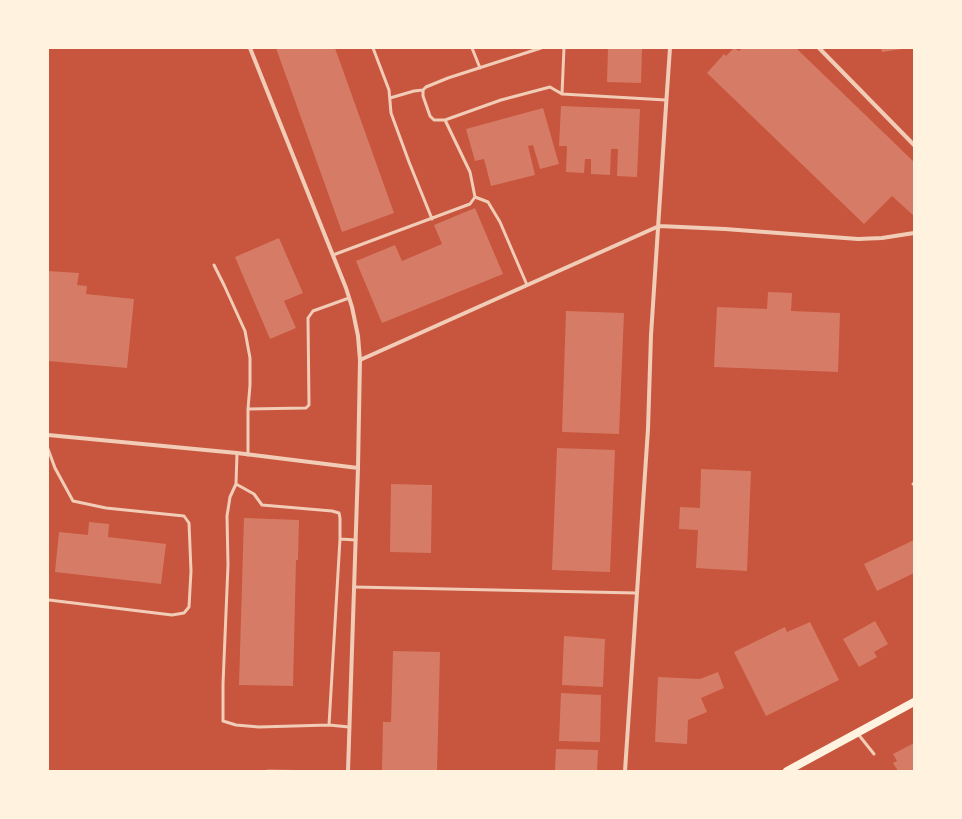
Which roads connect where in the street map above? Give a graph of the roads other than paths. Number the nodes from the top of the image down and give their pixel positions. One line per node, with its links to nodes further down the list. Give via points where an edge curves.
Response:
1 (250, 48): 19 (street)
2 (373, 48): 11 (lane)
3 (472, 48): 8 (lane)
4 (541, 48): 8 (lane)
5 (564, 48): 10 (lane)
6 (670, 48): 12 (street)
7 (819, 48): 14 (street)
8 (480, 68): 9 (lane, via 448,78)
9 (423, 90): 11 (lane); 13 (lane, via 430,116 434,120)
10 (562, 94): 12 (lane); 13 (lane, via 550,87 501,100)
11 (390, 98): 16 (lane, via 391,113)
12 (666, 100): 17 (street)
13 (446, 120): 15 (lane, via 470,172)
14 (914, 145)
15 (475, 197): 16 (lane, via 470,204); 21 (lane, via 488,202 500,222)
16 (432, 219): 19 (lane)
17 (659, 226): 18 (street, via 858,239); 21 (street); 34 (street)
18 (914, 234)
19 (333, 255): 22 (street)
20 (214, 265): 24 (lane, via 245,331 250,358)
21 (527, 285): 23 (street)
22 (349, 298): 23 (street, via 358,336); 24 (lane, via 313,311 308,318 309,406)
23 (360, 360): 29 (street)
24 (248, 409): 28 (lane)
25 (48, 434): 27 (street)
26 (48, 449): 35 (lane, via 73,501 106,508 184,516 189,524 191,571 189,607 184,613 172,614)
27 (237, 454): 28 (street); 30 (lane)
28 (248, 455): 29 (street)
29 (358, 468): 32 (street)
30 (236, 484): 31 (lane, via 254,494 262,505 339,513); 37 (lane, via 230,497 227,516 223,720 236,725 259,727)
31 (340, 539): 32 (lane); 37 (lane)
32 (356, 540): 33 (street)
33 (354, 587): 34 (lane); 38 (street)
34 (636, 593): 42 (street)
35 (49, 600)
36 (914, 702): 39 (main road)
37 (329, 725): 38 (lane)
38 (349, 727): 41 (street)
39 (857, 733): 40 (lane); 43 (main road)
40 (874, 754)
41 (348, 771)
42 (625, 771)
43 (787, 771)

